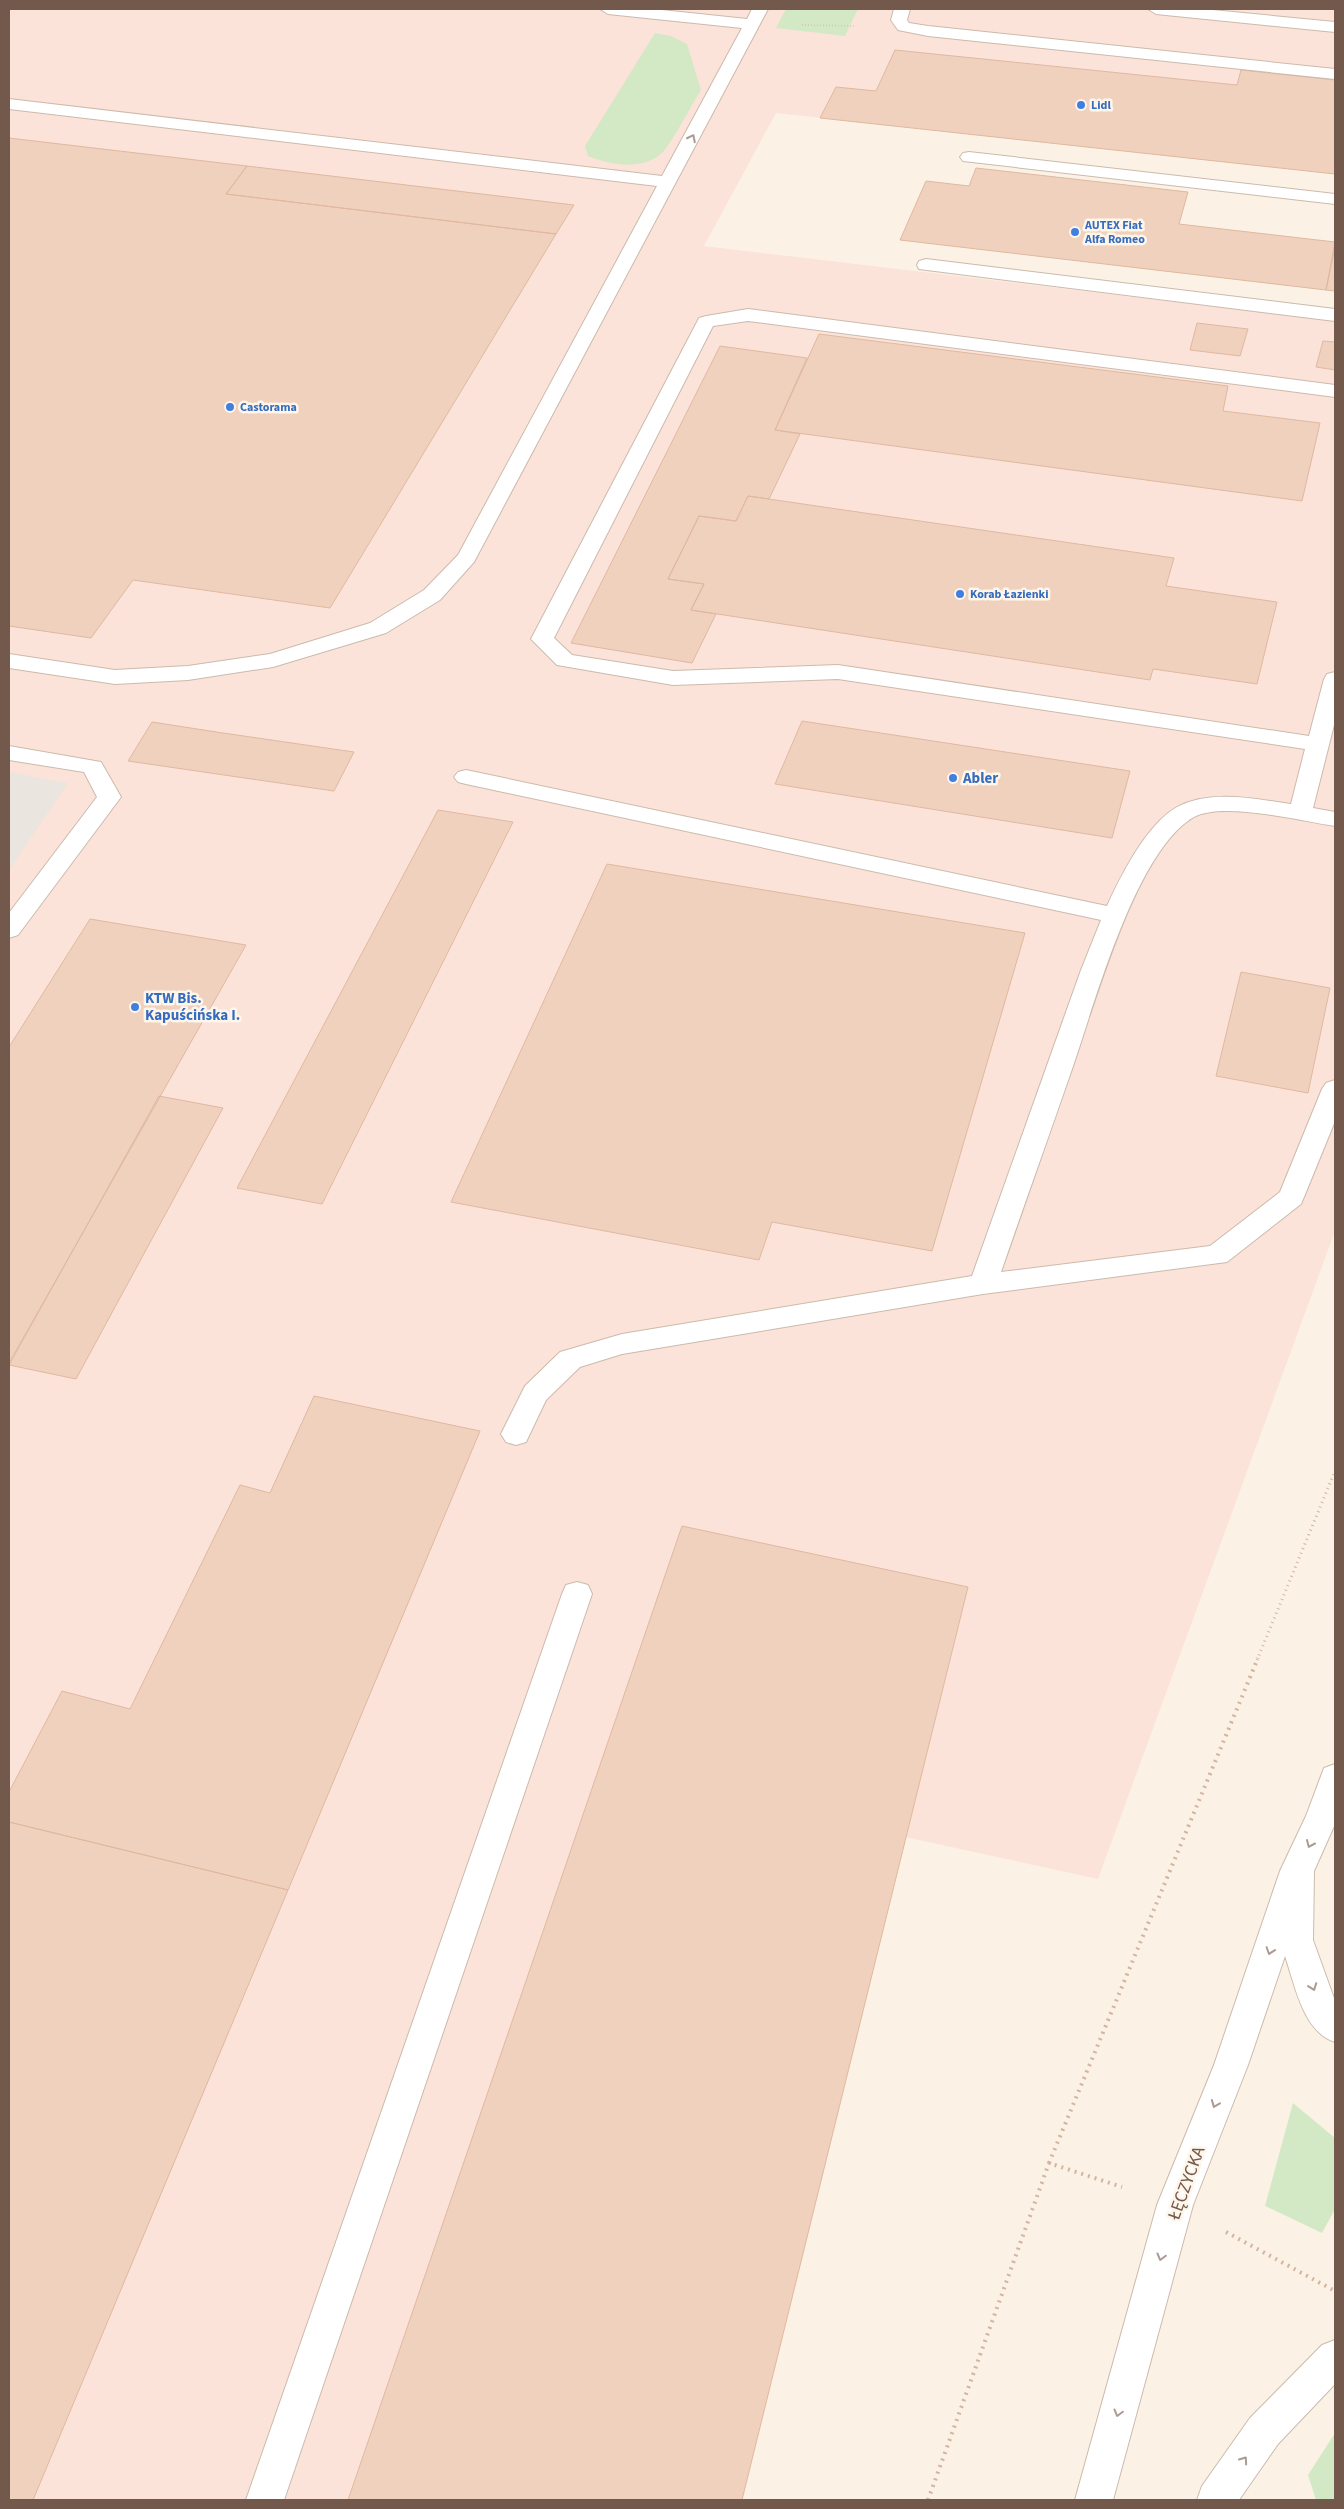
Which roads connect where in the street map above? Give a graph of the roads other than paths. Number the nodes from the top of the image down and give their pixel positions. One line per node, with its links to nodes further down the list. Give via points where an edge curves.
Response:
1 (608, 9): 5 (street)
2 (760, 9): 5 (street)
3 (902, 9): 7 (street, via 899,20 904,27)
4 (1156, 9): 6 (street)
5 (751, 24): 10 (street, one-way to 5)
6 (1335, 27)
7 (1335, 74)
8 (9, 104): 10 (street)
9 (968, 158): 11 (street)
10 (669, 182): 15 (street, via 467,558 432,595 378,628 273,660 188,673 115,677)
11 (1335, 199)
12 (926, 264): 13 (street)
13 (1335, 315)
14 (1335, 391): 17 (street, via 748,315 706,322 542,639 565,660 673,678 838,672)
15 (9, 661)
16 (1335, 679): 17 (street)
17 (1318, 744): 20 (street)
18 (9, 753): 23 (street, via 93,767 109,796)
19 (466, 777): 22 (street)
20 (1300, 813): 21 (street); 22 (street, via 1248,805 1212,806 1185,812 1150,846)
21 (1335, 819)
22 (1114, 915): 25 (street)
23 (9, 930)
24 (1335, 1089): 25 (street, via 1290,1197 1217,1255)
25 (982, 1284): 26 (street, via 622,1344 570,1359 535,1394)
26 (516, 1434)
27 (577, 1594): 33 (street)
28 (1335, 1777): 29 (street)
29 (1329, 1809): 30 (street, ŁĘCZYCKA, one-way to 30)
30 (1297, 1871): 31 (street, one-way to 31, via 1296,1940 1322,2009); 34 (street, ŁĘCZYCKA, one-way to 34, via 1231,2065 1176,2205)
31 (1335, 2027)
32 (1335, 2358): 35 (street, one-way to 32, via 1264,2431)
33 (265, 2500)
34 (1094, 2500)
35 (1216, 2500)

